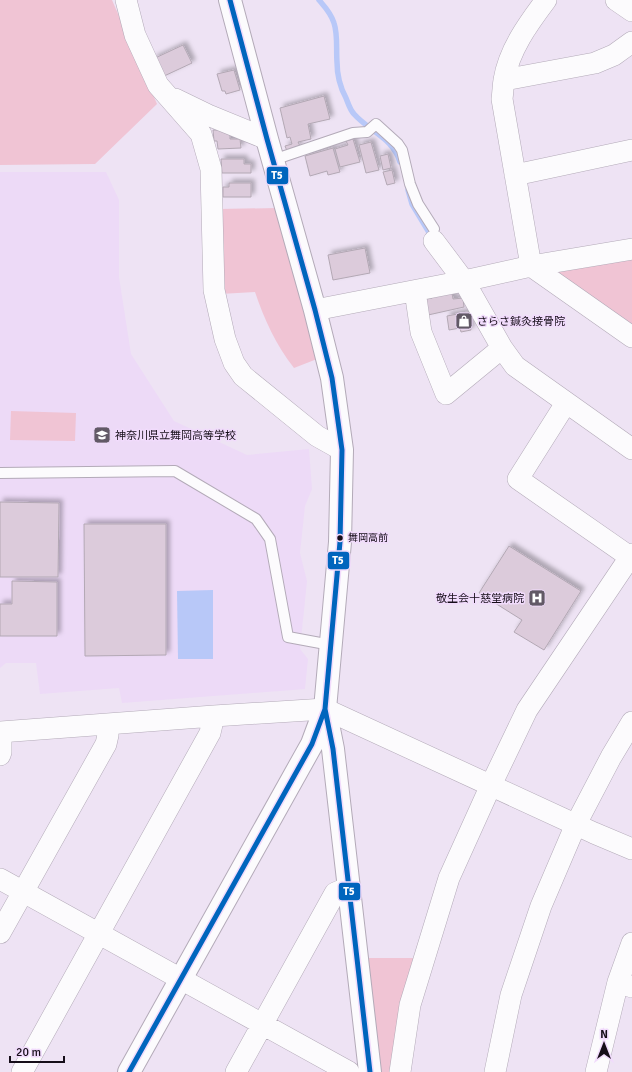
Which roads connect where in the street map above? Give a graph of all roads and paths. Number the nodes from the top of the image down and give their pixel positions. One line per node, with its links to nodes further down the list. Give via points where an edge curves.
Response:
1 (126, 0): 8 (street, via 135,35 158,85)
2 (230, 0): 9 (street)
3 (546, 0): 7 (street, via 528,24 511,54)
4 (616, 0): 5 (street)
5 (632, 11)
6 (632, 42): 7 (street, via 614,55 595,63)
7 (504, 80): 11 (street, via 502,99)
8 (167, 95): 9 (street); 22 (street, via 201,134 211,170 214,290 225,339 234,362 243,376 317,436)
9 (270, 150): 12 (lane, via 353,132 367,132 376,124 402,150 410,184); 17 (street)
10 (632, 150): 11 (street)
11 (515, 175): 14 (street)
12 (435, 235): 15 (street)
13 (632, 249): 14 (street)
14 (530, 266): 15 (street); 18 (street)
15 (464, 282): 16 (street); 19 (street)
16 (415, 291): 17 (street); 19 (street, via 421,332 446,394)
17 (315, 310): 22 (street, via 332,378)
18 (632, 337)
19 (502, 348): 20 (street, via 515,366)
20 (566, 403): 21 (street); 24 (street, via 518,479)
21 (632, 449)
22 (342, 450): 25 (street, via 340,542)
23 (0, 473): 25 (lane, via 175,471 256,519 270,539 288,637)
24 (631, 556): 32 (street, via 527,710)
25 (331, 645): 26 (street)
26 (325, 709): 27 (street); 32 (street); 36 (street, via 333,749); 41 (street, via 312,744)
27 (214, 716): 29 (street); 39 (street, via 210,733)
28 (632, 722): 33 (street)
29 (108, 724): 30 (street); 37 (street, via 106,744)
30 (1, 732): 31 (street)
31 (0, 755)
32 (491, 785): 33 (street); 49 (street, via 449,878 410,1005)
33 (576, 824): 34 (street); 50 (street, via 542,906 511,995)
34 (632, 849)
35 (0, 879): 37 (street)
36 (349, 887): 43 (street, via 335,892); 48 (street)
37 (23, 892): 38 (street); 39 (street)
38 (0, 933)
39 (98, 934): 41 (street); 45 (street)
40 (632, 943): 42 (street)
41 (180, 978): 43 (street); 46 (street)
42 (625, 984): 51 (street)
43 (262, 1024): 44 (street); 47 (street)
44 (342, 1070)
45 (22, 1072)
46 (129, 1072)
47 (236, 1072)
48 (370, 1072)
49 (400, 1072)
50 (495, 1072)
51 (596, 1072)

